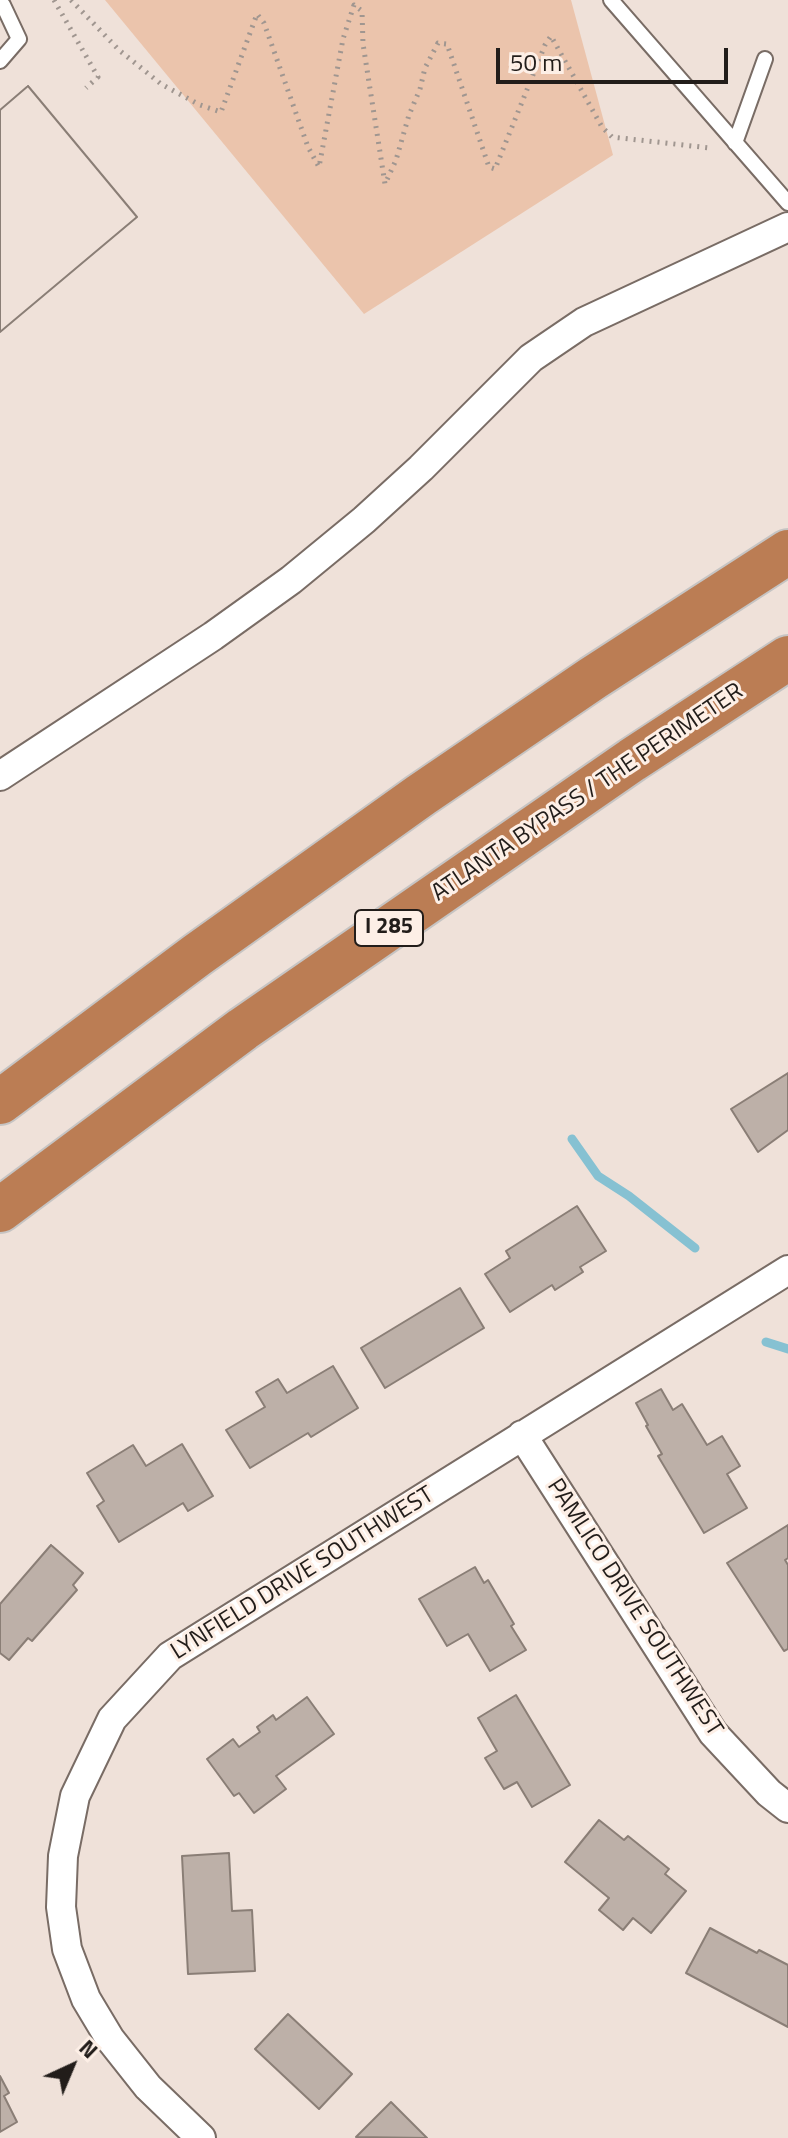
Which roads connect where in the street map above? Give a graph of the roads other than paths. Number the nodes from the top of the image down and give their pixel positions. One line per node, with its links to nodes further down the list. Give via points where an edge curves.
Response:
1 (611, 0): 5 (lane)
2 (3, 5): 4 (lane, via 19,39)
3 (765, 59): 5 (lane)
4 (0, 61)
5 (735, 143): 6 (lane)
6 (788, 203)
7 (788, 227): 10 (street, via 584,322 531,358 421,468 291,580)
8 (788, 552): 11 (highway, via 421,795)
9 (788, 658): 12 (highway, ATLANTA BYPASS / THE PERIMETER / I 285, via 256,1020)
10 (0, 776)
11 (0, 1102)
12 (0, 1210)
13 (788, 1270): 14 (street, LYNFIELD DRIVE SOUTHWEST)
14 (522, 1435): 15 (street, PAMLICO DRIVE SOUTHWEST, via 713,1733); 16 (street, LYNFIELD DRIVE SOUTHWEST, via 170,1656 112,1719 75,1796 63,1856 61,1907 67,1949 86,1999 110,2039 148,2087)
15 (788, 1808)
16 (201, 2138)

